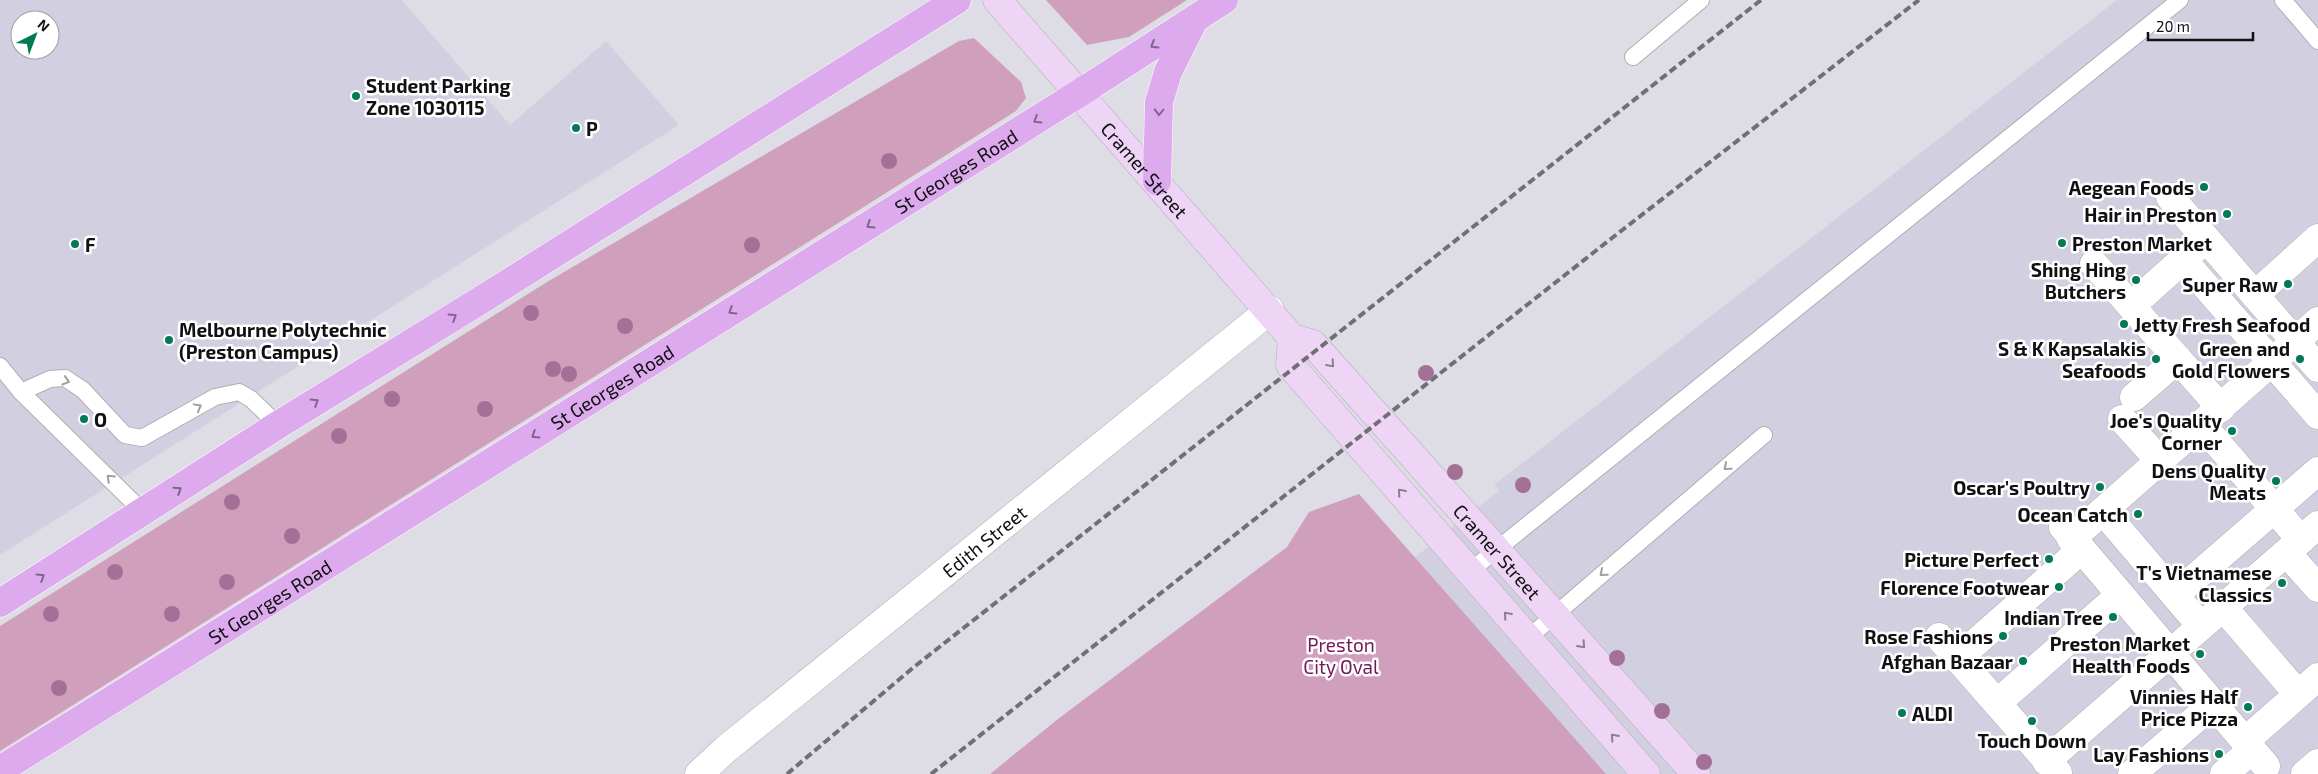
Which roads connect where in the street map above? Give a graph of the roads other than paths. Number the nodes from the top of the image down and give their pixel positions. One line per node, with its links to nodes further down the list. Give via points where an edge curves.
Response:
1 (957, 0): 30 (main road, one-way to 1)
2 (997, 0): 10 (street, Cramer Street)
3 (1224, 0): 7 (main road, St Georges Road)
4 (1701, 0): 9 (lane)
5 (2180, 0): 39 (lane)
6 (2283, 0): 8 (lane)
7 (1195, 19): 10 (main road, St Georges Road, one-way to 10); 11 (main road, one-way to 11, via 1168,72 1160,102)
8 (2318, 40)
9 (1633, 57)
10 (1078, 94): 11 (street, Cramer Street); 58 (main road, St Georges Road, one-way to 58)
11 (1157, 181): 19 (street, Cramer Street)
12 (2170, 197): 14 (street)
13 (2318, 238): 17 (street)
14 (2207, 239): 15 (street); 17 (street)
15 (2183, 260): 18 (street); 24 (street)
16 (2094, 264): 18 (street)
17 (2255, 295): 22 (street)
18 (2131, 306): 23 (street)
19 (1270, 310): 21 (street, Cramer Street); 59 (street, Edith Street)
20 (2318, 321): 22 (street)
21 (1292, 338): 39 (street, Cramer Street, one-way to 39, via 1313,344); 40 (street, Cramer Street, one-way to 21, via 1290,365)
22 (2295, 342): 24 (street); 26 (street)
23 (2178, 359): 29 (street); 32 (street, via 2128,408)
24 (2272, 362): 28 (street); 29 (street)
25 (0, 366): 27 (lane)
26 (2318, 368)
27 (21, 392): 30 (lane, one-way to 30, via 50,379 65,378 83,390 125,435 142,438 215,397 239,392); 36 (lane, one-way to 27)
28 (2318, 415)
29 (2211, 416): 32 (street); 34 (street)
30 (278, 425): 36 (main road, one-way to 30)
31 (1764, 435): 46 (lane, one-way to 46)
32 (2160, 461): 35 (street)
33 (2318, 471): 34 (street)
34 (2274, 509): 38 (street); 42 (street)
35 (2103, 511): 37 (street); 42 (street)
36 (144, 513): 44 (main road, one-way to 36)
37 (2072, 539): 43 (street); 51 (street)
38 (2302, 539): 41 (street); 45 (street)
39 (1497, 550): 40 (lane); 46 (street, Cramer Street)
40 (1470, 571): 49 (street, Cramer Street, one-way to 40)
41 (2318, 588)
42 (2175, 594): 47 (street)
43 (2120, 595): 50 (street); 53 (street)
44 (0, 603)
45 (2223, 607): 47 (street); 52 (street)
46 (1554, 614): 49 (lane); 61 (street, Cramer Street, one-way to 61)
47 (2201, 626): 50 (street)
48 (1938, 637): 51 (street)
49 (1528, 638): 60 (street, Cramer Street, one-way to 49)
50 (2170, 654): 54 (street); 57 (street)
51 (1957, 659): 53 (street)
52 (2308, 686): 55 (street)
53 (1997, 704): 57 (street)
54 (2213, 704): 55 (street); 62 (street)
55 (2254, 752): 63 (street)
56 (2318, 763): 64 (street)
57 (2052, 767)
58 (0, 770)
59 (698, 774)
60 (1646, 774)
61 (1696, 774)
62 (2132, 774)
63 (2224, 774)
64 (2305, 774)

